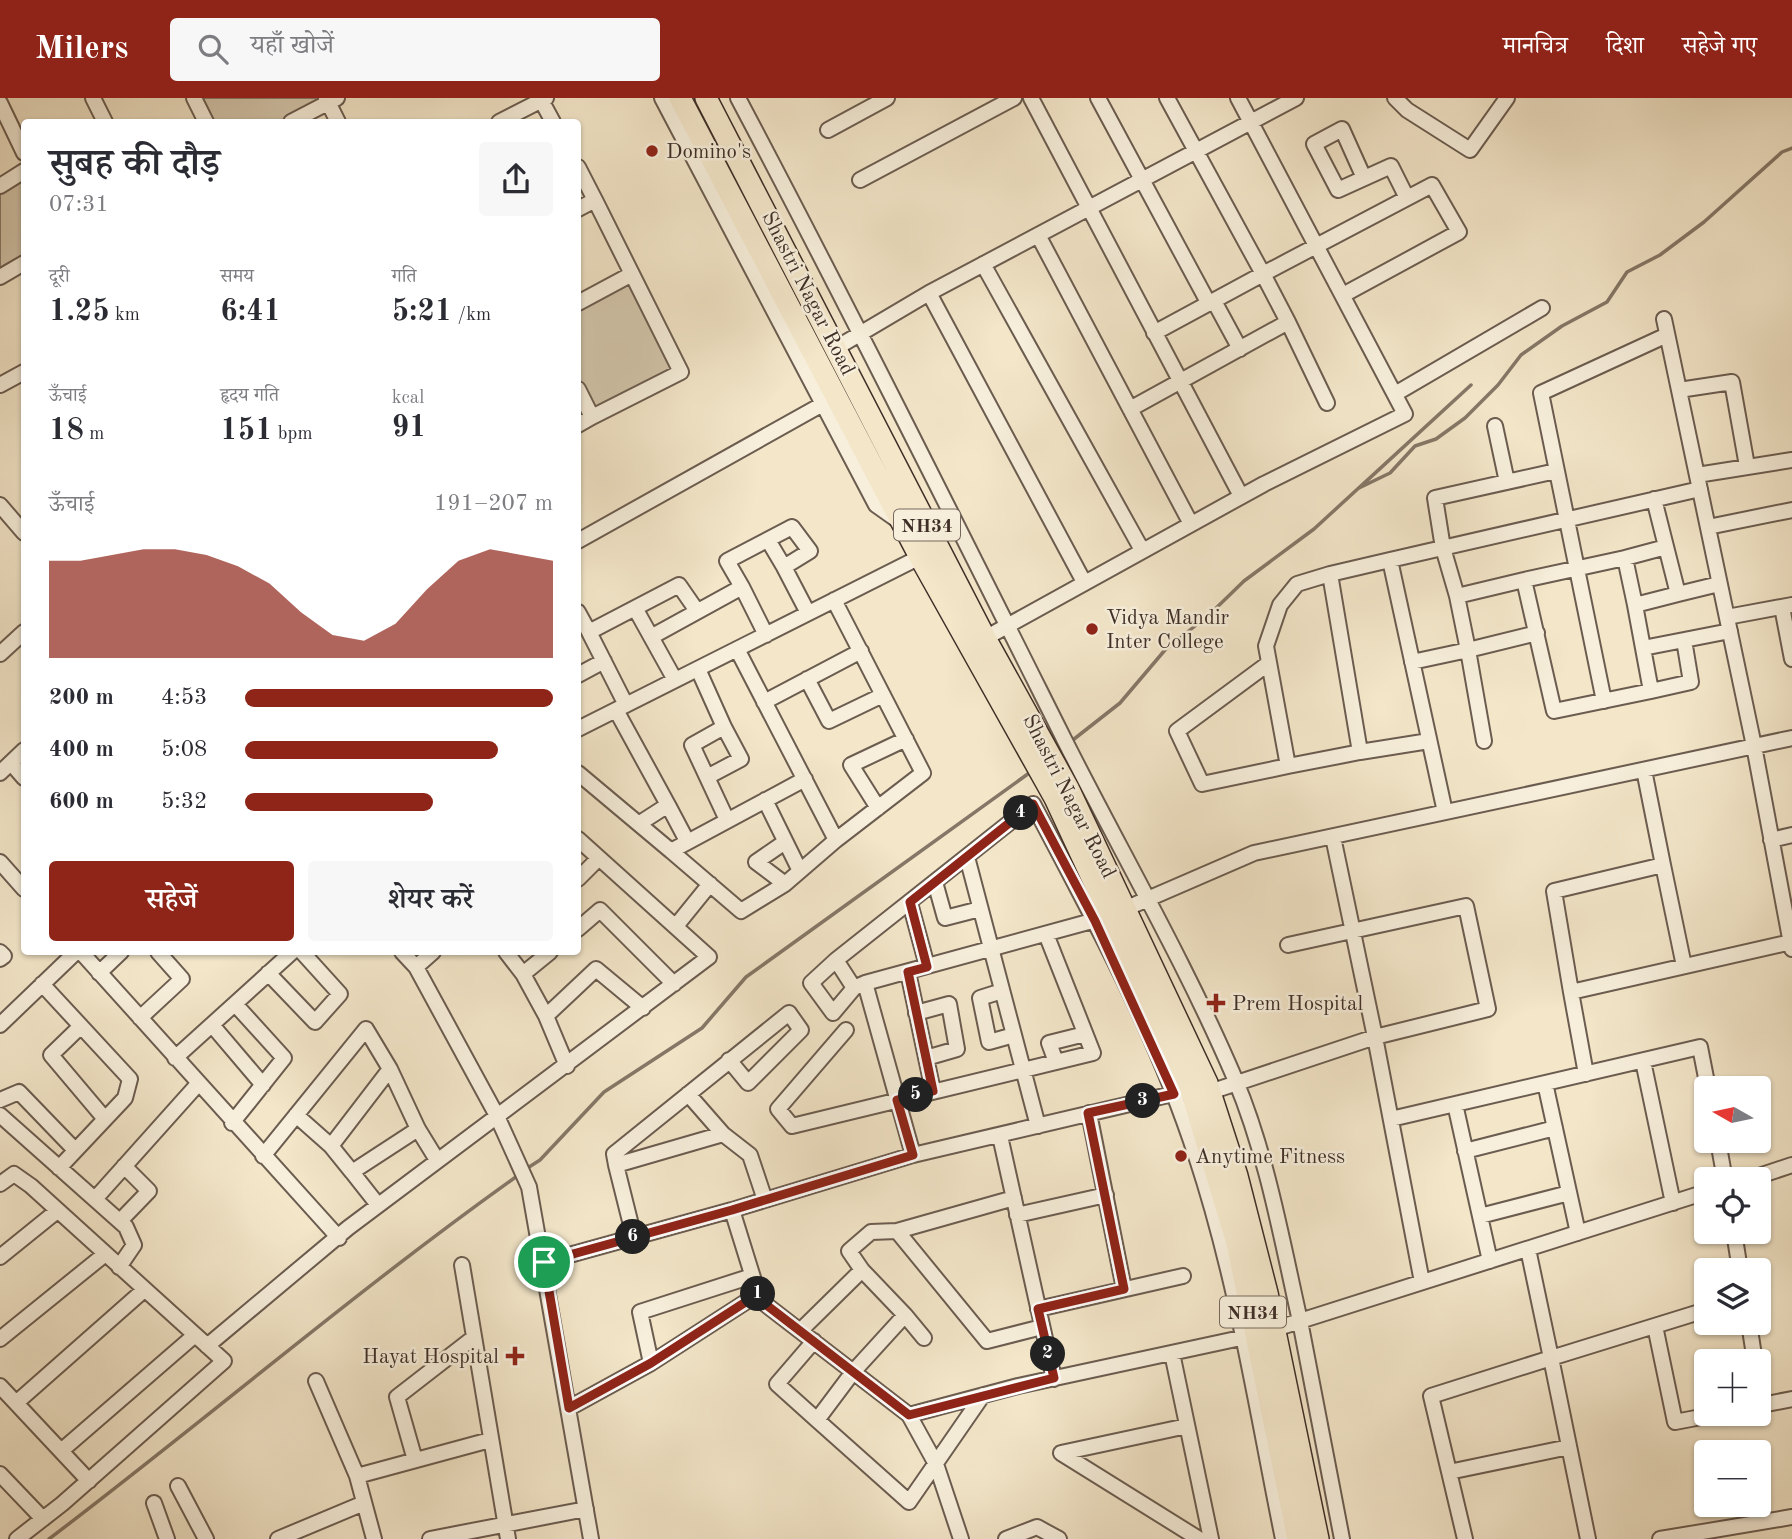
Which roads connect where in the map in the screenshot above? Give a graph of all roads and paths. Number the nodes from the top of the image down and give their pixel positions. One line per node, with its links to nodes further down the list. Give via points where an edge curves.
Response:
1 (93, 98): 19 (street)
2 (194, 98): 20 (street)
3 (662, 98): 65 (street)
4 (680, 98): 58 (highway, NH34)
5 (706, 98): 56 (highway, Shastri Nagar Road / NH34)
6 (738, 98): 53 (street)
7 (887, 98): 26 (street)
8 (1014, 98): 32 (street)
9 (1031, 98): 38 (street)
10 (1098, 98): 33 (street)
11 (1167, 98): 28 (street)
12 (1238, 98): 25 (street)
13 (1296, 98): 25 (street)
14 (1395, 98): 15 (street, via 1471,150)
15 (1507, 98)
16 (331, 99): 21 (street); 22 (street)
17 (542, 99): 23 (street); 24 (street)
18 (0, 103): 27 (street)
19 (104, 119)
20 (204, 119)
21 (296, 119)
22 (337, 119)
23 (505, 119)
24 (552, 119)
25 (1253, 122): 28 (street); 40 (street)
26 (828, 130)
27 (21, 147)
28 (1197, 151): 33 (street); 44 (street)
29 (21, 173): 34 (street)
30 (581, 173): 36 (street)
31 (1364, 178): 35 (street, via 1391,166)
32 (860, 180)
33 (1143, 180): 38 (street); 49 (street)
34 (0, 186)
35 (1407, 198): 40 (street); 47 (street, via 1432,185 1459,232)
36 (595, 200): 37 (street); 43 (street)
37 (581, 207)
38 (1088, 208): 39 (street); 54 (street)
39 (1038, 235): 41 (street); 67 (street)
40 (1317, 245): 44 (street); 47 (street)
41 (984, 264): 46 (street); 88 (street)
42 (21, 265): 45 (street)
43 (632, 274): 48 (street); 68 (street, via 681,372)
44 (1263, 274): 49 (street); 52 (street)
45 (0, 277)
46 (929, 293): 53 (street); 96 (street)
47 (1343, 295): 64 (street)
48 (581, 301)
49 (1211, 302): 54 (street); 57 (street)
50 (1542, 308): 64 (street)
51 (1664, 318): 55 (street)
52 (1288, 322): 57 (street); 66 (street)
53 (862, 333): 56 (street); 109 (street)
54 (1154, 333): 60 (street)
55 (1667, 335): 62 (street); 73 (street, via 1541,393)
56 (836, 348): 58 (highway); 116 (highway, Shastri Nagar Road / NH34)
57 (1240, 349): 60 (street)
58 (817, 360): 65 (highway, NH34)
59 (21, 376): 61 (street)
60 (1180, 382): 67 (street); 76 (street)
61 (0, 385)
62 (1679, 390): 72 (street, via 1732,382); 75 (street)
63 (581, 394): 68 (street)
64 (1395, 394): 76 (street, via 1405,414)
65 (830, 400): 84 (street); 89 (highway, NH34)
66 (1327, 403)
67 (1130, 409): 81 (street)
68 (592, 417): 69 (street)
69 (581, 423)
70 (1495, 426): 74 (street)
71 (1792, 460): 72 (street)
72 (1747, 466): 75 (street)
73 (1556, 471): 74 (street); 80 (street)
74 (1507, 482): 87 (street, via 1435,498)
75 (1698, 482): 77 (street); 82 (street)
76 (1241, 496): 81 (street)
77 (1654, 499): 80 (street); 86 (street)
78 (0, 505): 83 (street)
79 (1792, 510): 82 (street)
80 (1565, 520): 87 (street); 93 (street)
81 (1191, 524): 88 (street)
82 (1707, 527): 97 (street)
83 (21, 530)
84 (581, 539)
85 (768, 540): 92 (street); 92 (street, via 792,527 810,551); 98 (street, via 727,561)
86 (1666, 547): 90 (street); 99 (street)
87 (1443, 548): 91 (street); 100 (street)
88 (1142, 551): 96 (street)
89 (920, 557): 101 (street); 116 (highway, NH34)
90 (1625, 558): 93 (street); 102 (street)
91 (1390, 561): 94 (street); 125 (street)
92 (784, 567): 106 (street)
93 (1576, 569): 95 (street); 132 (street)
94 (1330, 574): 124 (street, via 1297,584 1280,605 1266,646); 142 (street)
95 (1524, 580): 100 (street); 111 (street)
96 (1084, 582): 109 (street)
97 (1720, 584): 99 (street); 108 (street)
98 (742, 587): 105 (street); 113 (street)
99 (1678, 594): 102 (street)
100 (1457, 596): 120 (street)
101 (834, 600): 106 (street); 121 (street)
102 (1635, 605): 118 (street)
103 (1787, 606): 108 (street); 122 (street)
104 (635, 608): 105 (street, via 679,585); 110 (street); 114 (street)
105 (698, 611): 114 (street)
106 (808, 613): 113 (street)
107 (581, 617): 110 (street)
108 (1728, 624): 115 (street); 141 (street)
109 (1009, 625): 116 (street); 175 (street)
110 (589, 632): 123 (street)
111 (1537, 633): 120 (street); 132 (street, via 1554,711)
112 (21, 634): 117 (street)
113 (766, 635): 119 (street)
114 (651, 637): 129 (street)
115 (1685, 640): 118 (street); 130 (street, via 1691,682)
116 (978, 642): 178 (highway, Shastri Nagar Road / NH34, via 1062,793)
117 (3, 646)
118 (1643, 648): 130 (street)
119 (737, 649): 126 (street); 133 (street)
120 (1468, 650): 125 (street); 140 (street)
121 (861, 651): 128 (street); 131 (street)
122 (1792, 659)
123 (604, 662): 127 (street); 134 (street)
124 (1269, 663): 144 (street); 144 (street, via 1177,731 1202,784)
125 (1412, 663): 139 (street)
126 (698, 668): 129 (street); 136 (street)
127 (581, 674)
128 (807, 679): 131 (street, via 829,721); 133 (street)
129 (675, 680): 134 (street)
130 (1651, 691): 132 (street)
131 (883, 695): 138 (street)
132 (1604, 701)
133 (765, 702): 150 (street)
134 (621, 707): 135 (street); 152 (street)
135 (581, 727)
136 (724, 727): 149 (street, via 692,745); 149 (street, via 741,759)
137 (1792, 738): 141 (street)
138 (906, 739): 153 (street, via 923,773); 153 (street, via 851,765)
139 (1429, 741): 142 (street); 154 (street)
140 (1484, 741)
141 (1754, 746): 146 (street); 160 (street)
142 (1360, 752): 144 (street)
143 (21, 753): 145 (street)
144 (1288, 766)
145 (5, 768): 148 (street)
146 (1644, 769): 154 (street); 168 (street)
147 (581, 775): 156 (street)
148 (21, 776)
149 (707, 777): 155 (street)
150 (805, 779): 151 (street); 159 (street)
151 (765, 800): 155 (street); 163 (street)
152 (668, 805): 156 (street); 161 (street)
153 (878, 808): 159 (street)
154 (1445, 813): 158 (street)
155 (727, 820): 161 (street)
156 (640, 823): 164 (street)
157 (1792, 835): 160 (street)
158 (1333, 837): 175 (street, via 1254,853); 181 (street)
159 (836, 840): 169 (street)
160 (1771, 840): 184 (street)
161 (687, 841): 164 (street)
162 (581, 842): 166 (street)
163 (785, 842): 169 (street); 173 (street, via 756,862)
164 (671, 851): 172 (street)
165 (967, 857): 171 (street); 177 (street); 178 (street, via 1033,804)
166 (599, 858): 170 (street); 180 (street)
167 (1, 865): 174 (street)
168 (1663, 865): 199 (street); 210 (street, via 1554,891)
169 (800, 871): 173 (street)
170 (581, 876)
171 (935, 882): 176 (street); 177 (street, via 945,918)
172 (710, 884): 173 (street, via 741,911); 180 (street)
173 (785, 884)
174 (21, 886)
175 (1149, 898): 178 (street); 231 (street)
176 (910, 902): 198 (street); 201 (street)
177 (980, 909): 185 (street)
178 (1111, 915): 182 (street); 236 (highway, Shastri Nagar Road / NH34); 236 (street)
179 (581, 926): 207 (street, via 600,910)
180 (676, 926): 207 (street, via 709,957)
181 (1353, 930): 183 (street); 221 (street); 221 (street, via 1466,906 1488,1009)
182 (1046, 934): 185 (street); 228 (street, via 1086,1034 1049,1043 1056,1062)
183 (1288, 945)
184 (1791, 946): 199 (street)
185 (991, 949): 201 (street); 209 (street)
186 (0, 952): 197 (street, via 4,956)
187 (76, 955): 206 (street)
188 (82, 955): 202 (street)
189 (118, 955): 202 (street)
190 (161, 955): 215 (street, via 182,979)
191 (289, 955): 204 (street)
192 (305, 955): 204 (street, via 340,994 315,1022)
193 (405, 955): 200 (street)
194 (430, 955): 200 (street)
195 (508, 955): 205 (street)
196 (546, 955): 205 (street)
197 (0, 959)
198 (836, 960): 208 (street); 208 (street, via 811,983 833,1013)
199 (1684, 966): 210 (street)
200 (416, 967): 242 (street)
201 (927, 967): 203 (street)
202 (99, 972): 215 (street)
203 (908, 972): 208 (street); 213 (street)
204 (268, 973): 211 (street)
205 (523, 974): 214 (street)
206 (42, 984): 216 (street); 218 (street)
207 (674, 984): 212 (street)
208 (860, 985): 239 (street)
209 (1002, 991): 220 (street); 220 (street, via 980,998 989,1042)
210 (1571, 992): 229 (street)
211 (235, 1004): 217 (street); 234 (street, via 284,1058)
212 (643, 1008): 214 (street, via 596,969); 226 (street)
213 (916, 1013): 223 (street); 223 (street, via 949,1004 957,1049)
214 (546, 1016): 226 (street)
215 (140, 1018): 222 (street)
216 (0, 1025)
217 (212, 1025): 222 (street); 234 (street)
218 (81, 1026): 245 (street, via 130,1079 125,1098); 245 (street, via 51,1055)
219 (846, 1030): 239 (street, via 778,1109 792,1126)
220 (1014, 1035): 228 (street)
221 (1375, 1037): 231 (street); 246 (street)
222 (175, 1058): 233 (street)
223 (926, 1058): 235 (street)
224 (729, 1060): 224 (street, via 789,1013 801,1030 748,1083); 237 (street)
225 (1643, 1061): 229 (street); 230 (street, via 1700,1047); 272 (street)
226 (567, 1066): 242 (street)
227 (390, 1069): 244 (street, via 366,1030); 250 (street); 253 (street)
228 (1023, 1069): 235 (street); 248 (street)
229 (1586, 1074): 232 (street)
230 (1706, 1076)
231 (1236, 1082): 236 (street); 300 (street, via 1271,1194)
232 (1545, 1083): 240 (street); 249 (street)
233 (198, 1084): 247 (street); 261 (street)
234 (263, 1085): 247 (street)
235 (933, 1091): 239 (street)
236 (1191, 1092): 241 (street); 304 (street, via 1196,1156 1225,1257); 304 (highway, Shastri Nagar Road / NH34, via 1248,1216)
237 (688, 1094): 251 (street); 259 (street, via 614,1154)
238 (0, 1100): 254 (street, via 19,1092)
239 (897, 1100): 256 (street)
240 (1455, 1104): 246 (street); 255 (street)
241 (1088, 1113): 248 (street); 267 (street)
242 (496, 1114): 258 (street); 287 (street, via 529,1187)
243 (0, 1115): 262 (street)
244 (296, 1115): 253 (street); 257 (street)
245 (105, 1119): 254 (street)
246 (1391, 1119): 293 (street)
247 (232, 1123): 257 (street)
248 (1038, 1126): 252 (street)
249 (1555, 1128): 255 (street); 266 (street)
250 (418, 1129): 258 (street); 263 (street)
251 (723, 1134): 259 (street); 271 (street, via 750,1155)
252 (1000, 1136): 256 (street); 269 (street)
253 (331, 1146): 263 (street)
254 (75, 1150): 262 (street)
255 (1465, 1151): 277 (street)
256 (913, 1155): 271 (street)
257 (263, 1156): 282 (street)
258 (437, 1160): 273 (street)
259 (616, 1165): 281 (street)
260 (1792, 1165): 264 (street)
261 (124, 1166): 270 (street); 278 (street, via 149,1191)
262 (59, 1168): 270 (street)
263 (352, 1172): 273 (street)
264 (1771, 1172)
265 (0, 1184): 275 (street, via 14,1174)
266 (1569, 1193): 277 (street); 280 (street)
267 (1105, 1195): 276 (street); 294 (street)
268 (1694, 1196): 272 (street)
269 (1014, 1198): 276 (street); 279 (street)
270 (94, 1199): 278 (street)
271 (765, 1200): 274 (street)
272 (1673, 1203): 280 (street)
273 (378, 1205): 282 (street)
274 (732, 1210): 281 (street); 291 (street)
275 (57, 1211): 284 (street); 285 (street)
276 (1017, 1215): 297 (street)
277 (1480, 1216): 286 (street)
278 (120, 1221): 289 (street, via 134,1245)
279 (897, 1231): 290 (street, via 872,1232 849,1251); 302 (street, via 987,1341)
280 (1578, 1233): 283 (street)
281 (634, 1237): 287 (street)
282 (339, 1238): 310 (street)
283 (1528, 1248): 286 (street); 312 (street)
284 (104, 1255): 289 (street); 308 (street)
285 (0, 1257)
286 (1490, 1261): 293 (street)
287 (544, 1262): 322 (street)
288 (461, 1265): 306 (street)
289 (118, 1267): 295 (street)
290 (862, 1270): 299 (street); 303 (street)
291 (752, 1276): 296 (street); 313 (street, via 640,1312)
292 (1183, 1276): 294 (street)
293 (1422, 1282): 300 (street)
294 (1124, 1289): 297 (street)
295 (144, 1290): 305 (street); 320 (street)
296 (758, 1294): 303 (street); 313 (street)
297 (1038, 1309): 302 (street)
298 (1694, 1314): 301 (street)
299 (905, 1315): 307 (street); 314 (street)
300 (1300, 1321): 304 (street); 359 (street)
301 (1655, 1326): 312 (street); 324 (street, via 1675,1422)
302 (1042, 1327): 315 (street)
303 (800, 1331): 309 (street)
304 (1258, 1334): 311 (street); 356 (street); 357 (highway, NH34); 358 (highway, Shastri Nagar Road / NH34)
305 (195, 1335): 310 (street); 329 (street)
306 (473, 1338): 327 (street); 330 (street, via 397,1397)
307 (924, 1338)
308 (0, 1339)
309 (814, 1341): 314 (street); 325 (street, via 777,1384)
310 (207, 1346): 335 (street, via 225,1361)
311 (1172, 1353): 315 (street); 326 (street)
312 (1551, 1358): 328 (street); 332 (street, via 1431,1396)
313 (651, 1363): 322 (street)
314 (853, 1372): 323 (street); 325 (street)
315 (1054, 1378): 318 (street)
316 (316, 1381): 334 (street)
317 (0, 1386): 320 (street)
318 (983, 1395): 323 (street); 331 (street)
319 (1792, 1399): 321 (street)
320 (16, 1403): 329 (street)
321 (1771, 1403)
322 (569, 1408): 339 (street)
323 (909, 1415): 331 (street)
324 (1694, 1418)
325 (817, 1420): 331 (street, via 909,1502)
326 (1187, 1426): 354 (street, via 1061,1453); 355 (street)
327 (490, 1440): 330 (street); 342 (street)
328 (1569, 1447): 332 (street); 361 (street)
329 (61, 1451): 335 (street)
330 (415, 1460): 334 (street)
331 (936, 1464): 351 (street)
332 (1449, 1472): 360 (street)
333 (0, 1474): 341 (street)
334 (357, 1476): 338 (street)
335 (89, 1480): 341 (street)
336 (178, 1486): 345 (street)
337 (155, 1503): 344 (street)
338 (364, 1503): 346 (street); 347 (street)
339 (586, 1509): 342 (street); 350 (street)
340 (1792, 1517): 362 (street)
341 (43, 1519): 343 (street)
342 (505, 1523): 348 (street); 349 (street)
343 (17, 1539)
344 (167, 1539)
345 (206, 1539)
346 (278, 1539)
347 (374, 1539)
348 (430, 1539)
349 (508, 1539)
350 (591, 1539)
351 (961, 1539)
352 (1006, 1539): 353 (street, via 1037,1527)
353 (1059, 1539)
354 (1199, 1539)
355 (1211, 1539)
356 (1283, 1539)
357 (1298, 1539)
358 (1318, 1539)
359 (1342, 1539)
360 (1465, 1539)
361 (1588, 1539)
362 (1660, 1539)

